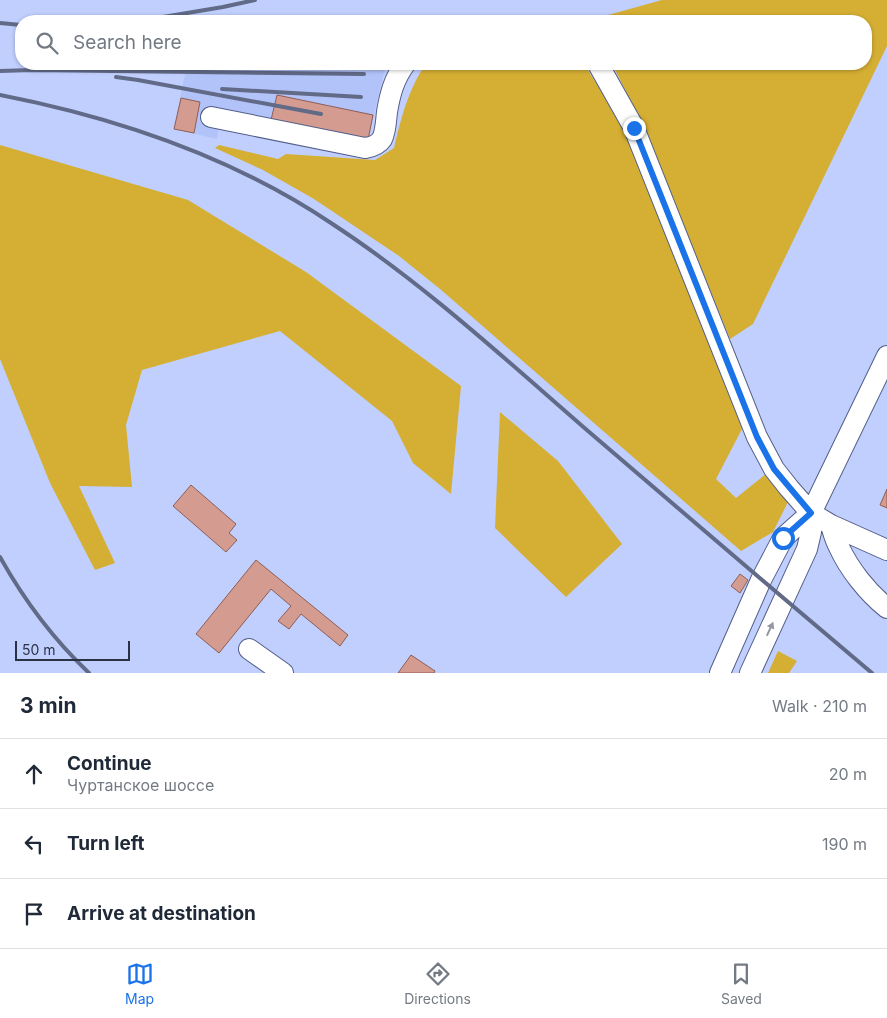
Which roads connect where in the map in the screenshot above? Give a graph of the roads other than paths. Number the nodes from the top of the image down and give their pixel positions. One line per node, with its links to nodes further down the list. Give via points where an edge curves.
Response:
1 (401, 70): 3 (street, via 393,84 382,138 371,147)
2 (601, 70): 5 (street, via 634,128 757,437 774,469)
3 (211, 117)
4 (884, 368): 5 (street)
5 (811, 513): 6 (street); 11 (street, via 783,538); 12 (street, one-way to 5, via 807,549)
6 (831, 525): 7 (street); 8 (street, via 838,547 852,571)
7 (887, 550)
8 (887, 608)
9 (249, 648): 10 (street)
10 (283, 673)
11 (720, 673)
12 (750, 673)

